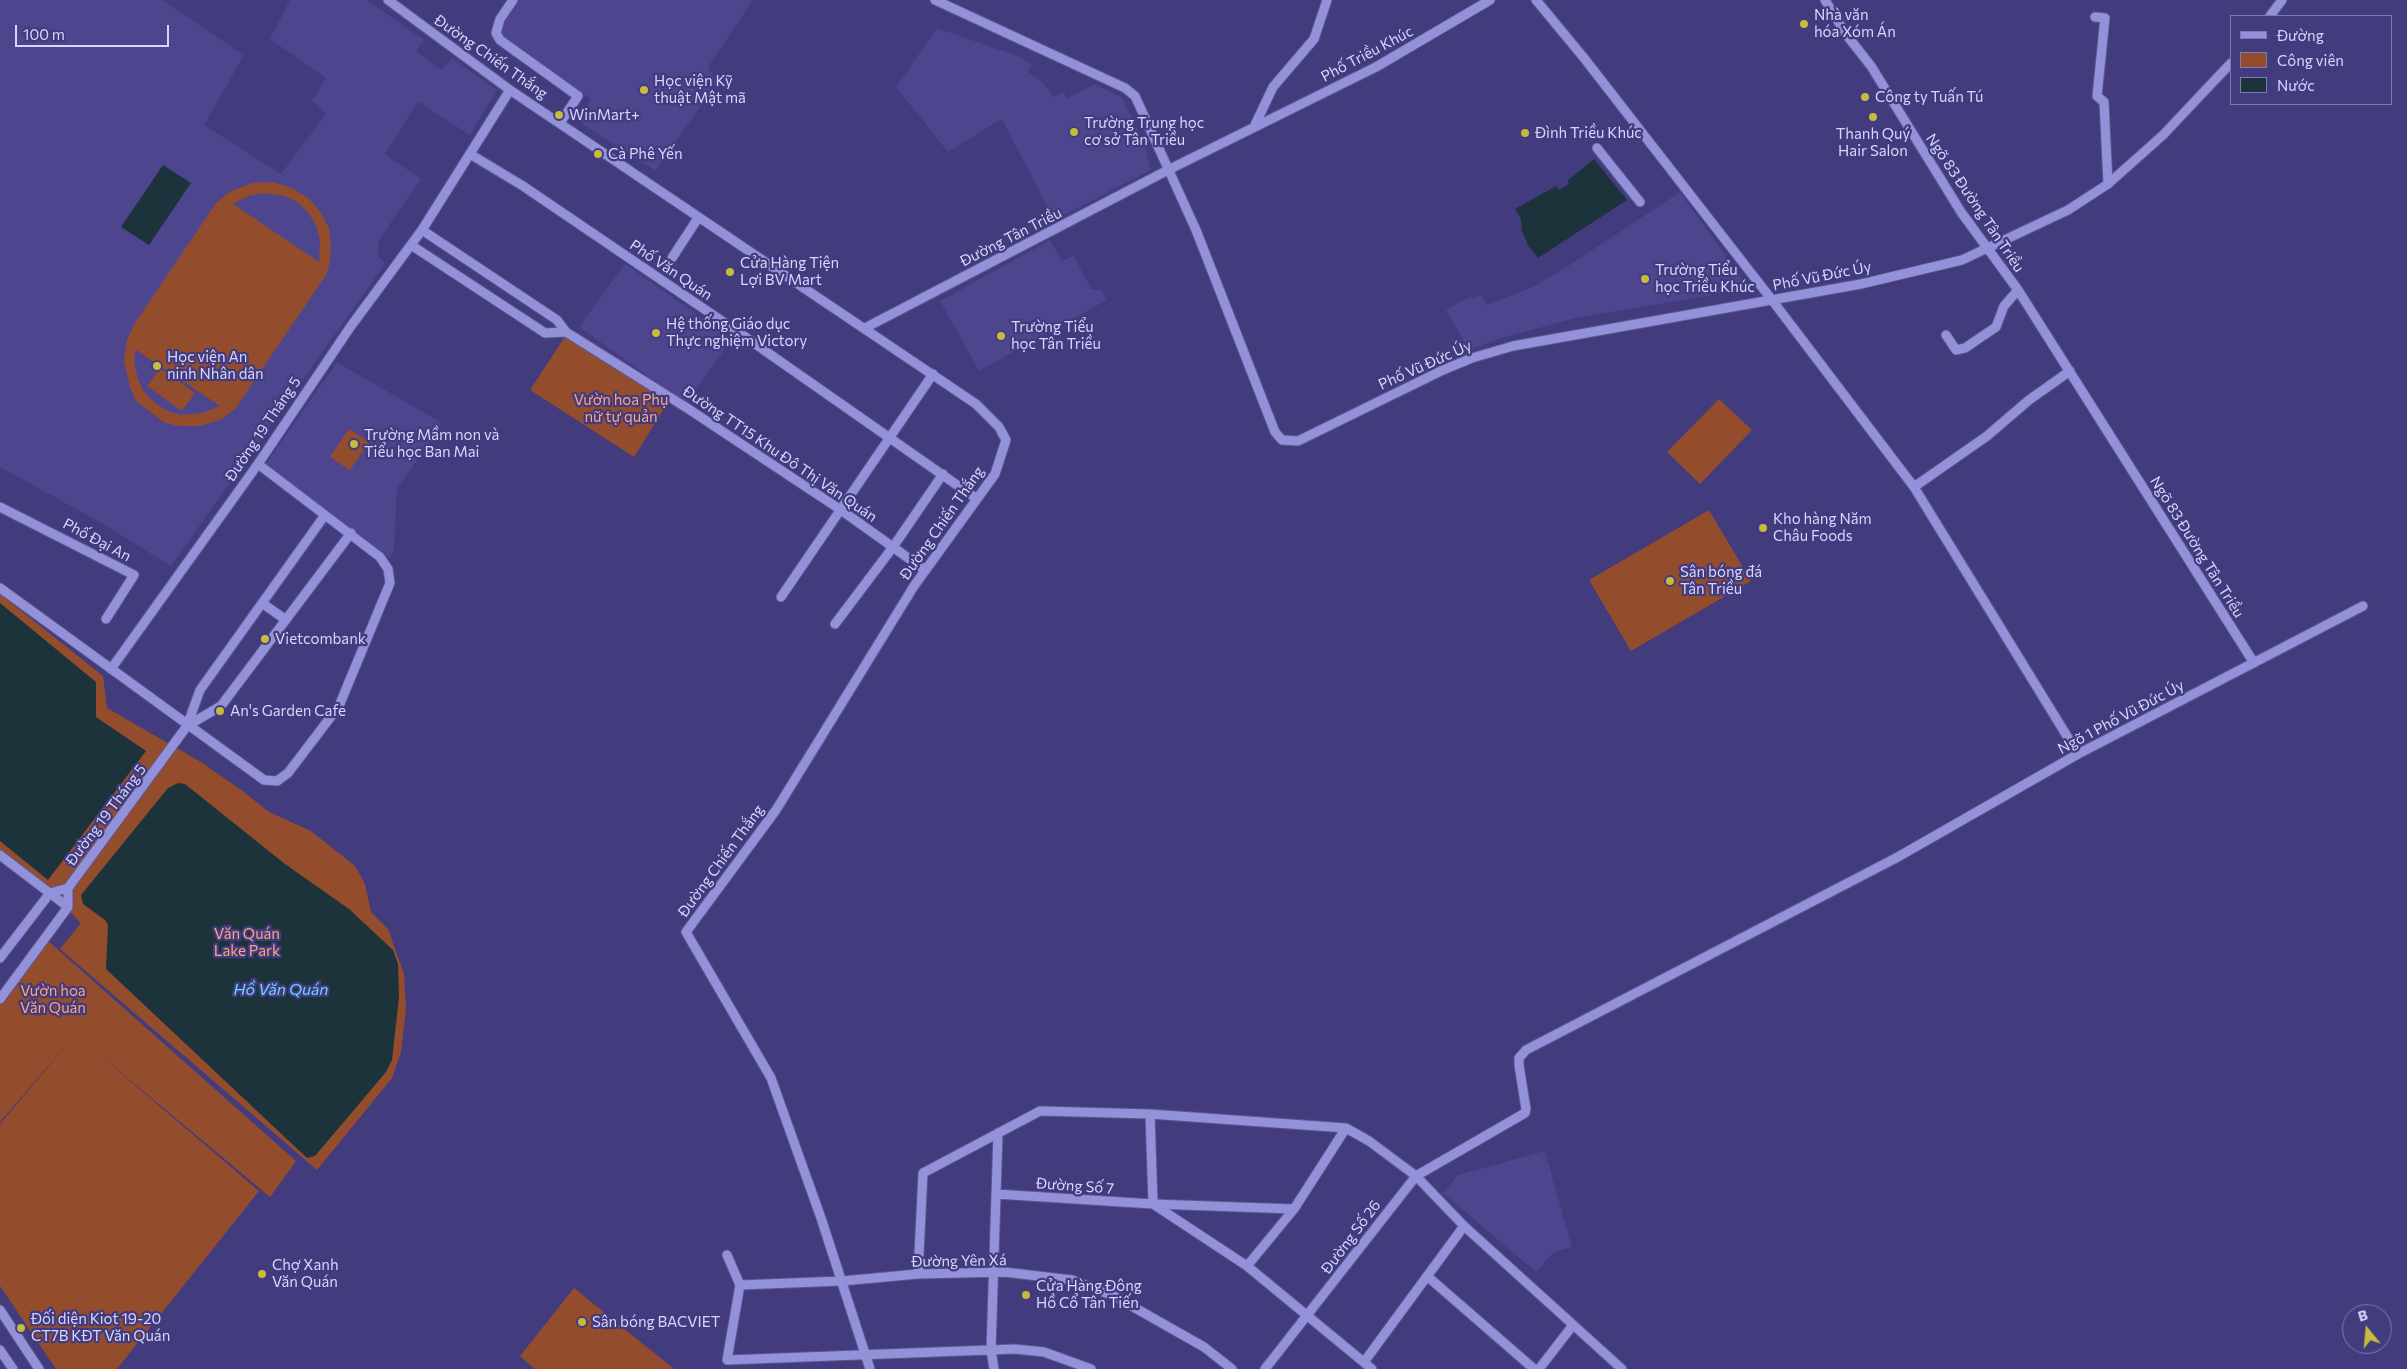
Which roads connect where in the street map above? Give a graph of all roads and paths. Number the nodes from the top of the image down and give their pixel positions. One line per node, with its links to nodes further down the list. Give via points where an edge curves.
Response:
1 (388, 0): 12 (street, Đường Chiến Thắng)
2 (513, 0): 13 (street, via 500,19 496,33 500,40 578,96)
3 (935, 0): 17 (street, via 1125,88 1135,96)
4 (1327, 0): 14 (street, via 1314,39 1273,87)
5 (1490, 0): 14 (street, Phố Triều Khúc, via 1376,67)
6 (1536, 0): 26 (street)
7 (1825, 0): 23 (street, Ngõ 83 Đường Tân Triều)
8 (2282, 0): 9 (street)
9 (2271, 15)
10 (2095, 17): 18 (street, via 2105,18 2097,96 2104,102)
11 (2230, 64): 18 (street, Phố Vũ Đức Úy, via 2163,135)
12 (510, 90): 13 (street, Đường Chiến Thắng); 16 (street, Đường 19 Tháng 5)
13 (560, 122): 20 (street, Đường Chiến Thắng)
14 (1254, 127): 17 (street, Đường Tân Triều)
15 (1597, 148): 19 (street)
16 (470, 154): 21 (street, Đường 19 Tháng 5); 32 (street, Phố Văn Quán, via 523,186)
17 (1170, 169): 26 (street, Phố Vũ Đức Úy, via 1270,422 1282,440 1298,441 1443,370 1513,346); 27 (street, Đường Tân Triều)
18 (2108, 184): 23 (street, Phố Vũ Đức Úy, via 2068,210)
19 (1640, 202)
20 (698, 218): 24 (street); 27 (street, Đường Chiến Thắng)
21 (422, 230): 22 (street, Đường 19 Tháng 5); 28 (street, Đường TT15 Khu Đô Thị Văn Quán, via 557,320)
22 (411, 245): 28 (street, via 545,333); 33 (street, Đường 19 Tháng 5, via 351,326)
23 (1987, 249): 25 (street, Ngõ 83 Đường Tân Triều); 26 (street, Phố Vũ Đức Úy, via 1962,260 1861,284)
24 (672, 258)
25 (2018, 290): 29 (street, via 2004,306 1996,328 1965,348 1956,350); 30 (street, Ngõ 83 Đường Tân Triều)
26 (1772, 300): 35 (street)
27 (865, 328): 31 (street, Đường Chiến Thắng)
28 (566, 332): 38 (street, Đường TT15 Khu Đô Thị Văn Quán)
29 (1946, 336)
30 (2070, 371): 35 (street, via 1987,436); 50 (street, Ngõ 83 Đường Tân Triều)
31 (933, 374): 32 (street); 36 (street, Đường Chiến Thắng, via 976,404 999,427 1006,440 995,474)
32 (890, 436): 34 (street, Phố Văn Quán); 38 (street)
33 (258, 464): 39 (street); 51 (street, Đường 19 Tháng 5)
34 (943, 474): 36 (street, Phố Văn Quán); 41 (street)
35 (1914, 487): 53 (street)
36 (977, 499): 42 (street, Đường Chiến Thắng)
37 (0, 507): 47 (street, Phố Đại An, via 134,575)
38 (841, 510): 41 (street, Đường TT15 Khu Đô Thị Văn Quán); 44 (street)
39 (325, 515): 40 (street); 45 (street)
40 (351, 534): 48 (street); 52 (street, via 380,557 388,568 390,583 339,706 288,773 278,781 264,780)
41 (893, 547): 42 (street, Đường TT15 Khu Đô Thị Văn Quán); 49 (street)
42 (925, 570): 73 (street, Đường Chiến Thắng, via 776,810 686,932 771,1078)
43 (0, 588): 51 (street)
44 (781, 597)
45 (262, 603): 48 (street); 52 (street, via 200,690)
46 (2363, 606): 50 (street, Ngõ 1 Phố Vũ Đức Úy)
47 (106, 619)
48 (286, 620): 52 (street, via 221,706)
49 (835, 624)
50 (2254, 662): 53 (street, Ngõ 1 Phố Vũ Đức Úy)
51 (111, 669): 52 (street)
52 (187, 726): 55 (street, Đường 19 Tháng 5)
53 (2078, 754): 63 (street, Ngõ 1 Phố Vũ Đức Úy, via 1896,858 1526,1050 1519,1058 1525,1113)
54 (0, 855): 56 (street)
55 (68, 888): 56 (street, Đường 19 Tháng 5); 57 (street, Đường 19 Tháng 5)
56 (50, 893): 57 (street); 58 (street)
57 (68, 907): 59 (street)
58 (0, 958)
59 (0, 999)
60 (1150, 1114): 61 (street); 62 (street, via 1040,1111); 65 (street)
61 (1346, 1128): 63 (street); 66 (street)
62 (998, 1133): 64 (street); 71 (street, via 923,1173)
63 (1416, 1176): 67 (street); 76 (street, Đường Số 26)
64 (996, 1194): 65 (street, Đường Số 7); 70 (street)
65 (1153, 1204): 66 (street, Đường Số 7); 69 (street)
66 (1294, 1209): 69 (street)
67 (1464, 1226): 72 (street); 77 (street)
68 (727, 1255): 74 (street)
69 (1247, 1266): 76 (street)
70 (992, 1272): 71 (street, Đường Yên Xá); 79 (street); 87 (street, Đường Yên Xá, via 1072,1280 1114,1296 1204,1347)
71 (918, 1274): 73 (street, Đường Yên Xá)
72 (1427, 1276): 81 (street); 90 (street)
73 (842, 1281): 74 (street, Đường Yên Xá); 80 (street)
74 (740, 1284): 80 (street, via 727,1360)
75 (0, 1310): 83 (street)
76 (1309, 1316): 81 (street); 88 (street, Đường Số 26)
77 (1573, 1325): 91 (street); 92 (street)
78 (0, 1350): 82 (street)
79 (991, 1350): 80 (street); 85 (street); 86 (street, via 1044,1352)
80 (865, 1354): 84 (street)
81 (1364, 1362): 89 (street)
82 (13, 1369)
83 (39, 1369)
84 (870, 1369)
85 (994, 1369)
86 (1091, 1369)
87 (1232, 1369)
88 (1265, 1369)
89 (1372, 1369)
90 (1534, 1369)
91 (1539, 1369)
92 (1622, 1369)

